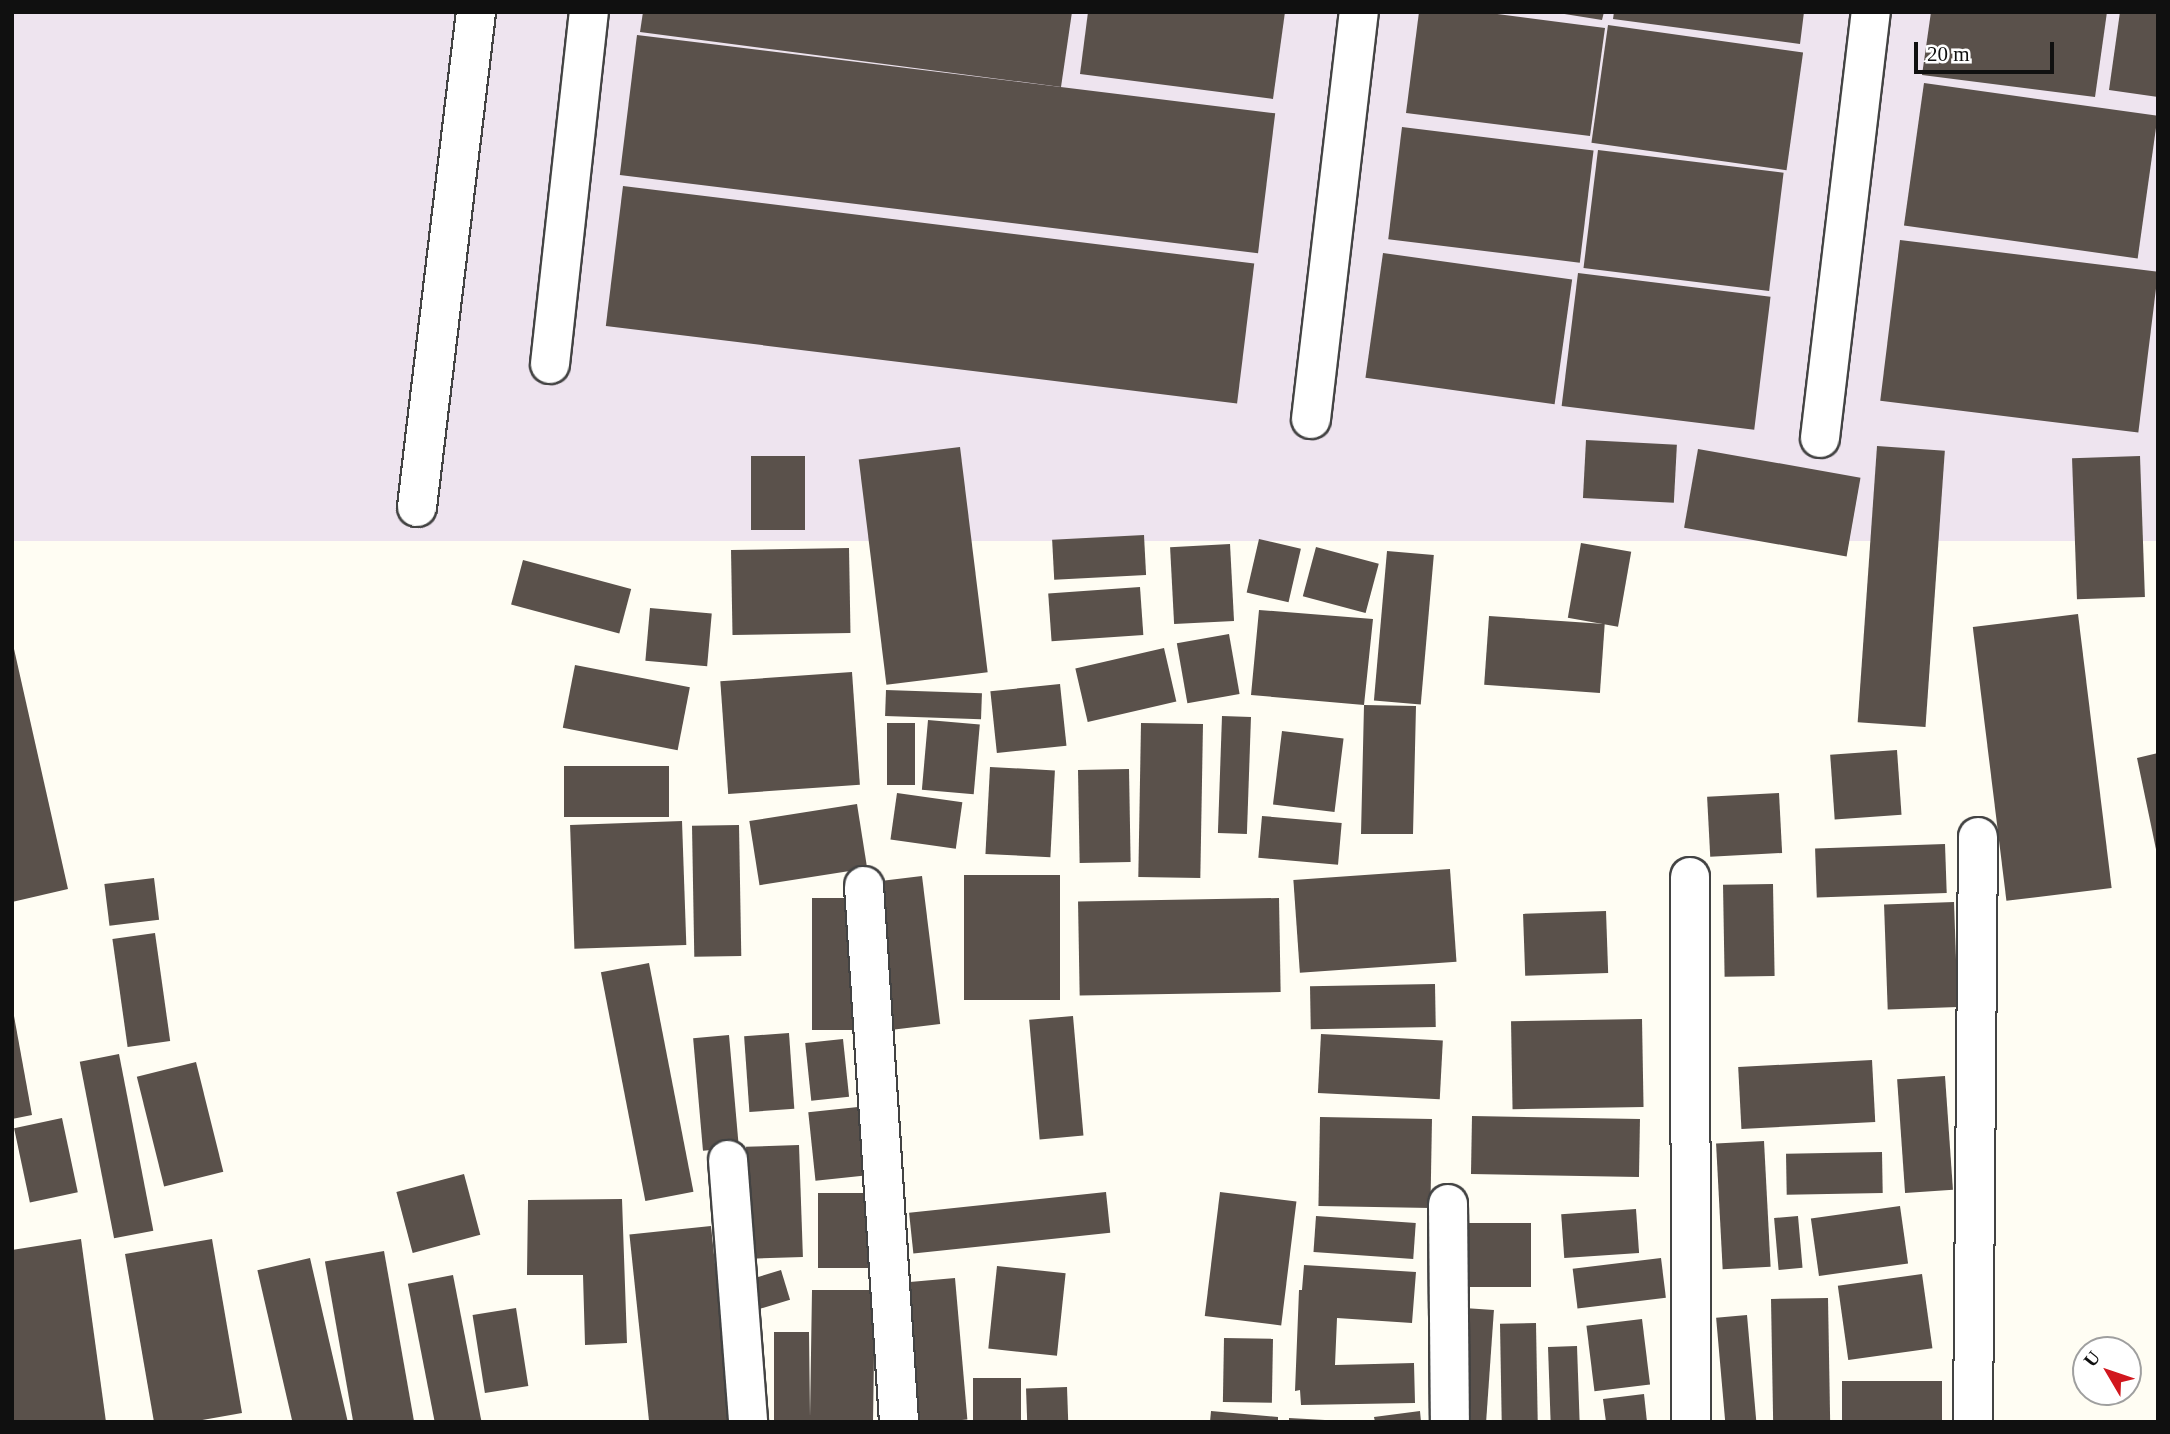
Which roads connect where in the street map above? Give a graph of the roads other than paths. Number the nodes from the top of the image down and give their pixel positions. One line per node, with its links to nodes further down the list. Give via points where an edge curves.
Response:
1 (476, 12): 8 (street)
2 (589, 12): 5 (street)
3 (1359, 12): 6 (street)
4 (1871, 12): 7 (street)
5 (550, 364)
6 (1311, 419)
7 (1820, 438)
8 (417, 507)
9 (1978, 837): 18 (street)
10 (1690, 877): 17 (street)
11 (863, 886): 15 (street)
12 (727, 1160): 14 (street)
13 (1448, 1204): 16 (street)
14 (748, 1422)
15 (899, 1422)
16 (1450, 1422)
17 (1691, 1422)
18 (1973, 1422)

